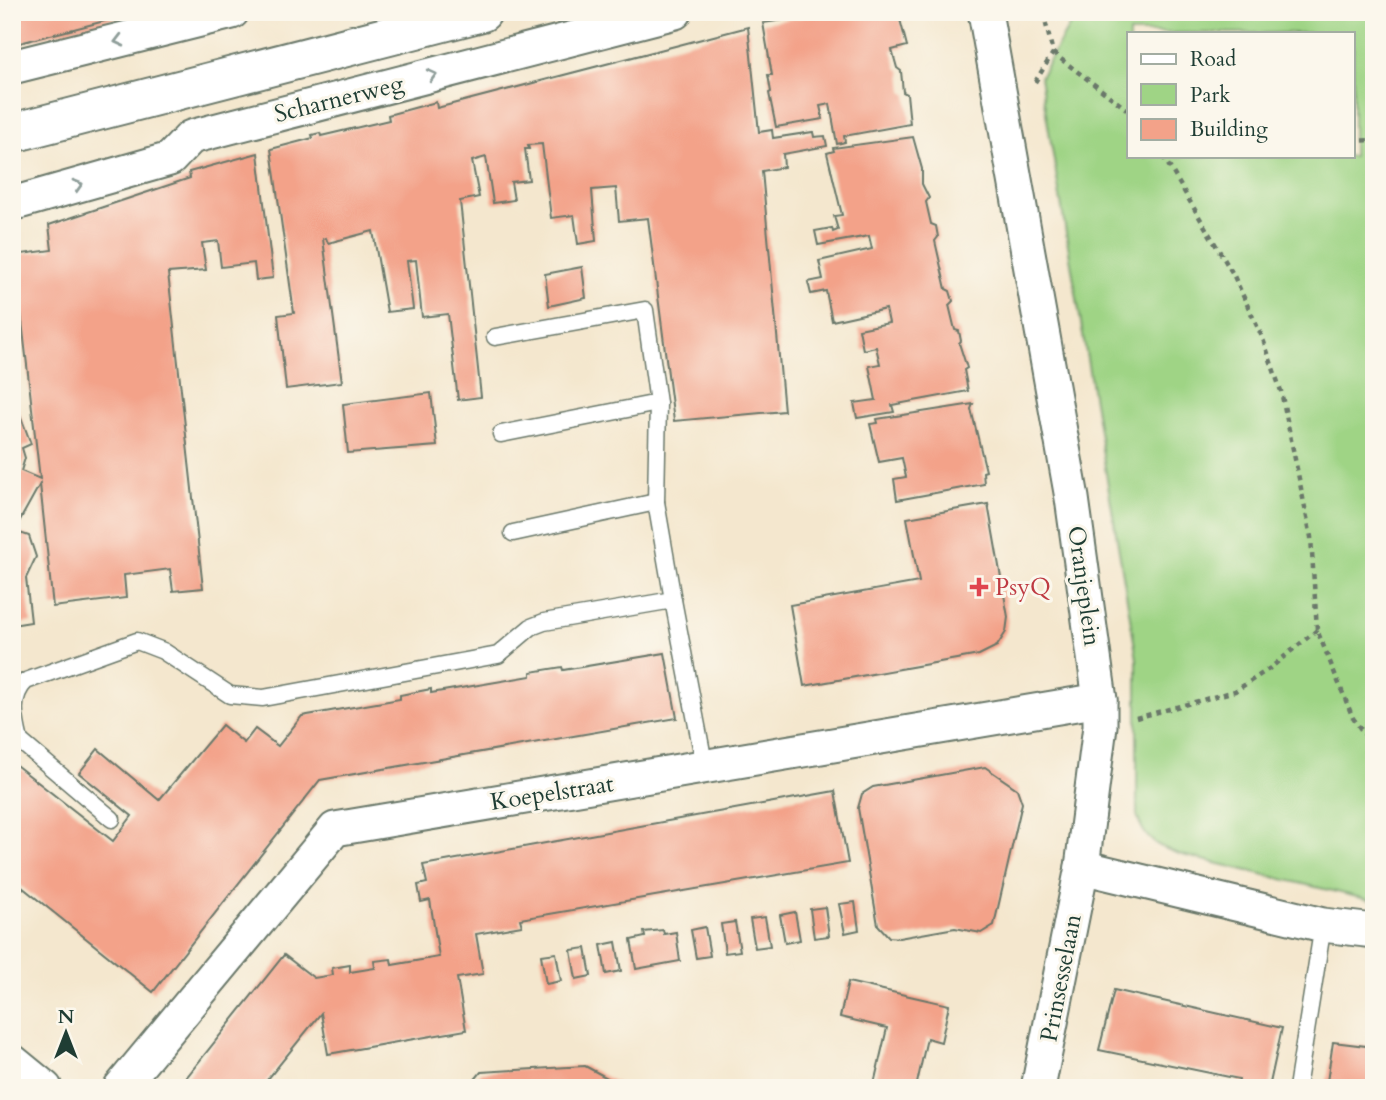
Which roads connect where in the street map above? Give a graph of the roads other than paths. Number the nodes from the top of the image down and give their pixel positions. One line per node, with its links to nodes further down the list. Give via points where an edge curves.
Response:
1 (232, 12): 5 (street, one-way to 5)
2 (482, 12): 6 (street, Scharnerweg)
3 (675, 12): 7 (street, Scharnerweg, one-way to 3, via 170,159 191,137)
4 (985, 12): 14 (street, Oranjeplein, via 1072,498)
5 (12, 67)
6 (12, 133)
7 (12, 204)
8 (495, 337): 9 (lane, via 645,310)
9 (658, 403): 10 (lane); 11 (lane)
10 (501, 434)
11 (656, 502): 12 (lane); 13 (lane)
12 (513, 533)
13 (673, 600): 15 (lane); 16 (lane, via 544,622 531,627 498,655 263,698 230,695 163,651 137,640 26,681 16,694 20,741)
14 (1100, 713): 15 (street, Koepelstraat); 17 (street, Oranjeplein)
15 (705, 768): 22 (street, Koepelstraat, via 335,829)
16 (112, 819)
17 (1082, 867): 18 (street); 23 (street, Prinsesselaan)
18 (1323, 925): 19 (street); 24 (lane)
19 (1374, 931)
20 (12, 1060): 21 (street)
21 (45, 1088)
22 (120, 1088)
23 (1038, 1088)
24 (1297, 1088)

